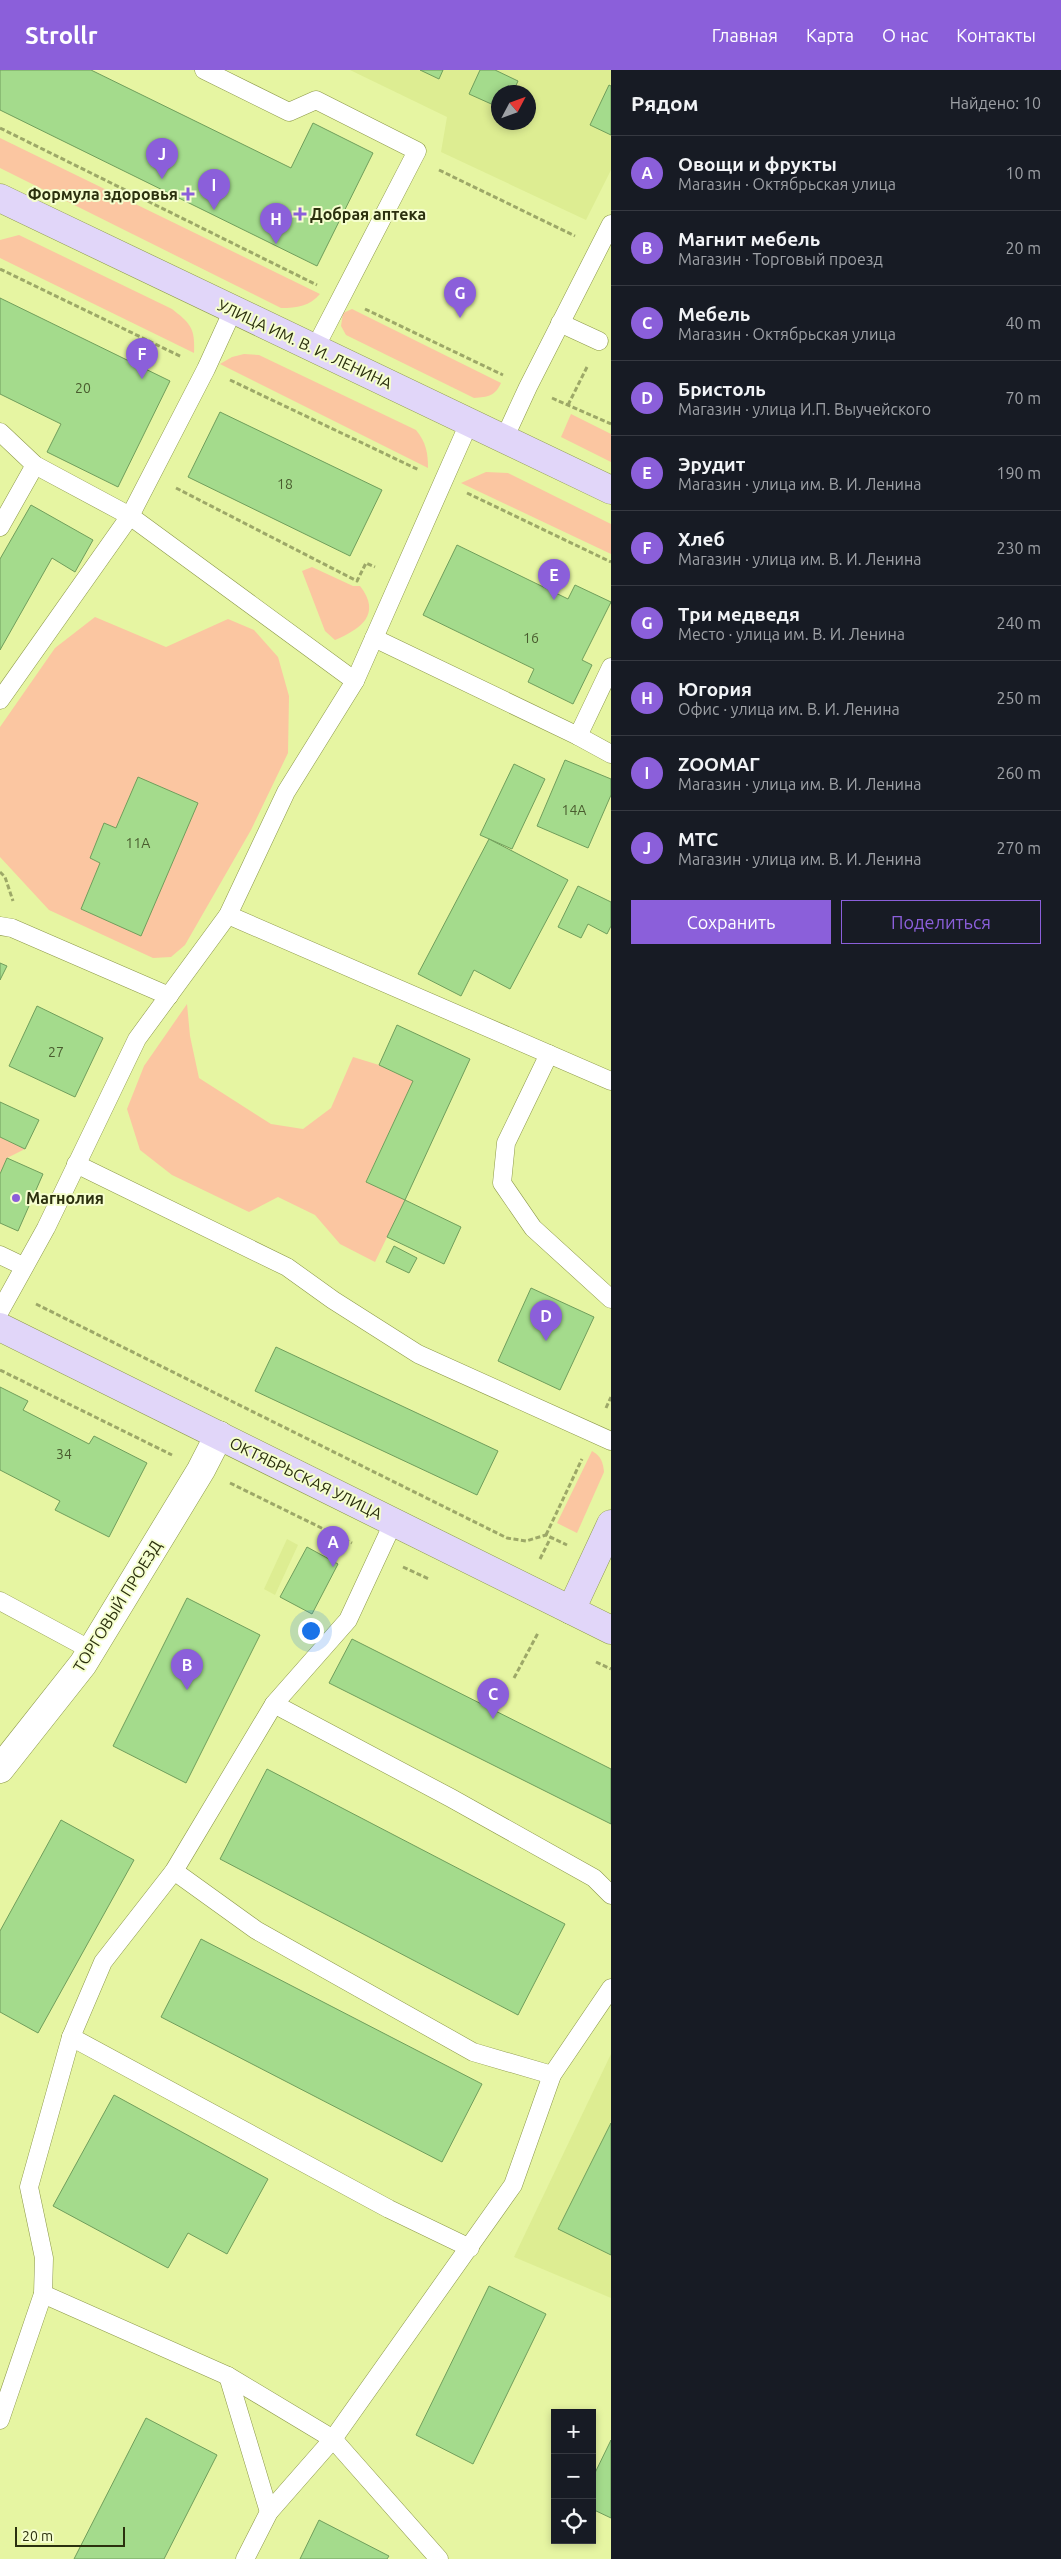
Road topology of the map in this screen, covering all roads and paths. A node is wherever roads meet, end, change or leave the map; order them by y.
1 (204, 70) edge
2 (0, 128) edge
3 (414, 158) junction
4 (0, 198) edge
5 (610, 229) edge
6 (599, 247) junction
7 (0, 269) edge
8 (341, 297) junction
9 (233, 310) junction
10 (560, 323) junction
11 (600, 341) dead end
12 (315, 348) junction
13 (206, 369) junction
14 (528, 387) junction
15 (469, 423) junction
16 (611, 424) edge
17 (0, 432) edge
18 (504, 440) junction
19 (34, 465) junction
20 (151, 475) junction
21 (442, 481) junction
22 (611, 490) edge
23 (130, 516) junction
24 (0, 527) edge
25 (611, 562) edge
26 (399, 579) junction
27 (374, 638) junction
28 (611, 667) edge
29 (355, 681) junction
30 (0, 700) edge
31 (578, 736) junction
32 (611, 754) edge
33 (228, 916) junction
34 (0, 926) edge
35 (169, 996) junction
36 (549, 1054) junction
37 (611, 1081) edge
38 (76, 1164) junction
39 (0, 1255) edge
40 (23, 1266) junction
41 (10, 1290) junction
42 (611, 1299) edge
43 (0, 1311) edge
44 (0, 1327) edge
45 (0, 1370) edge
46 (611, 1397) edge
47 (594, 1434) junction
48 (219, 1435) junction
49 (611, 1441) edge
50 (201, 1470) junction
51 (394, 1521) junction
52 (611, 1524) edge
53 (546, 1535) junction
54 (551, 1537) junction
55 (570, 1546) dead end
56 (378, 1555) junction
57 (539, 1562) dead end
58 (437, 1583) dead end
59 (0, 1601) edge
60 (571, 1610) junction
61 (531, 1630) dead end
62 (611, 1630) edge
63 (538, 1633) junction
64 (546, 1637) dead end
65 (91, 1650) junction
66 (595, 1661) dead end
67 (611, 1669) edge
68 (514, 1678) dead end
69 (274, 1704) junction
70 (0, 1769) edge
71 (174, 1871) junction
72 (611, 1895) edge
73 (611, 1988) edge
74 (71, 2037) junction
75 (552, 2075) junction
76 (470, 2248) junction
77 (43, 2294) junction
78 (228, 2376) junction
79 (0, 2420) edge
80 (333, 2439) junction
81 (269, 2512) junction
82 (245, 2559) edge
83 (439, 2559) edge

1 - 3 lane
2 - 8 path
3 - 6 path
3 - 8 lane
4 - 9 main road, УЛИЦА ИМ. В. И. ЛЕНИНА
5 - 6 lane
6 - 10 lane
7 - 13 path
8 - 12 lane
8 - 14 path
9 - 12 main road, УЛИЦА ИМ. В. И. ЛЕНИНА
9 - 13 lane
10 - 11 lane
10 - 14 lane
12 - 15 main road, УЛИЦА ИМ. В. И. ЛЕНИНА
13 - 20 lane
13 - 21 path
14 - 16 path
14 - 18 lane
15 - 18 main road, УЛИЦА ИМ. В. И. ЛЕНИНА
15 - 21 lane
17 - 19 lane
18 - 22 main road, УЛИЦА ИМ. В. И. ЛЕНИНА
19 - 23 lane
19 - 24 lane
20 - 23 lane
20 - 26 path
21 - 25 path
21 - 26 lane
23 - 29 lane
23 - 30 lane
26 - 27 lane
27 - 29 lane
27 - 31 lane
28 - 31 lane
29 - 33 lane
31 - 32 lane
33 - 35 lane
33 - 36 lane
34 - 35 lane
35 - 38 lane
36 - 37 lane
36 - 42 lane
38 - 40 lane
38 - 47 lane
39 - 40 lane
40 - 41 lane
41 - 43 lane
41 - 53 path
44 - 48 main road, ОКТЯБРЬСКАЯ УЛИЦА
45 - 50 path
46 - 47 path
47 - 49 lane
47 - 53 path
48 - 50 street, ТОРГОВЫЙ ПРОЕЗД
48 - 51 main road, ОКТЯБРЬСКАЯ УЛИЦА
50 - 56 path
50 - 65 street, ТОРГОВЫЙ ПРОЕЗД
51 - 56 lane
51 - 60 main road, ОКТЯБРЬСКАЯ УЛИЦА
52 - 60 main road
53 - 54 path
54 - 55 path
54 - 57 path
56 - 58 path
56 - 69 lane
59 - 65 lane
60 - 62 main road, ОКТЯБРЬСКАЯ УЛИЦА
61 - 63 path
63 - 64 path
63 - 68 path
65 - 70 street, ТОРГОВЫЙ ПРОЕЗД
66 - 67 path
69 - 71 lane
69 - 72 lane
71 - 74 lane
71 - 75 lane
73 - 75 lane
74 - 76 lane
74 - 77 lane
75 - 76 lane
76 - 80 lane
77 - 78 lane
77 - 79 lane
78 - 80 lane
78 - 81 lane
80 - 81 lane
80 - 83 lane
81 - 82 lane

